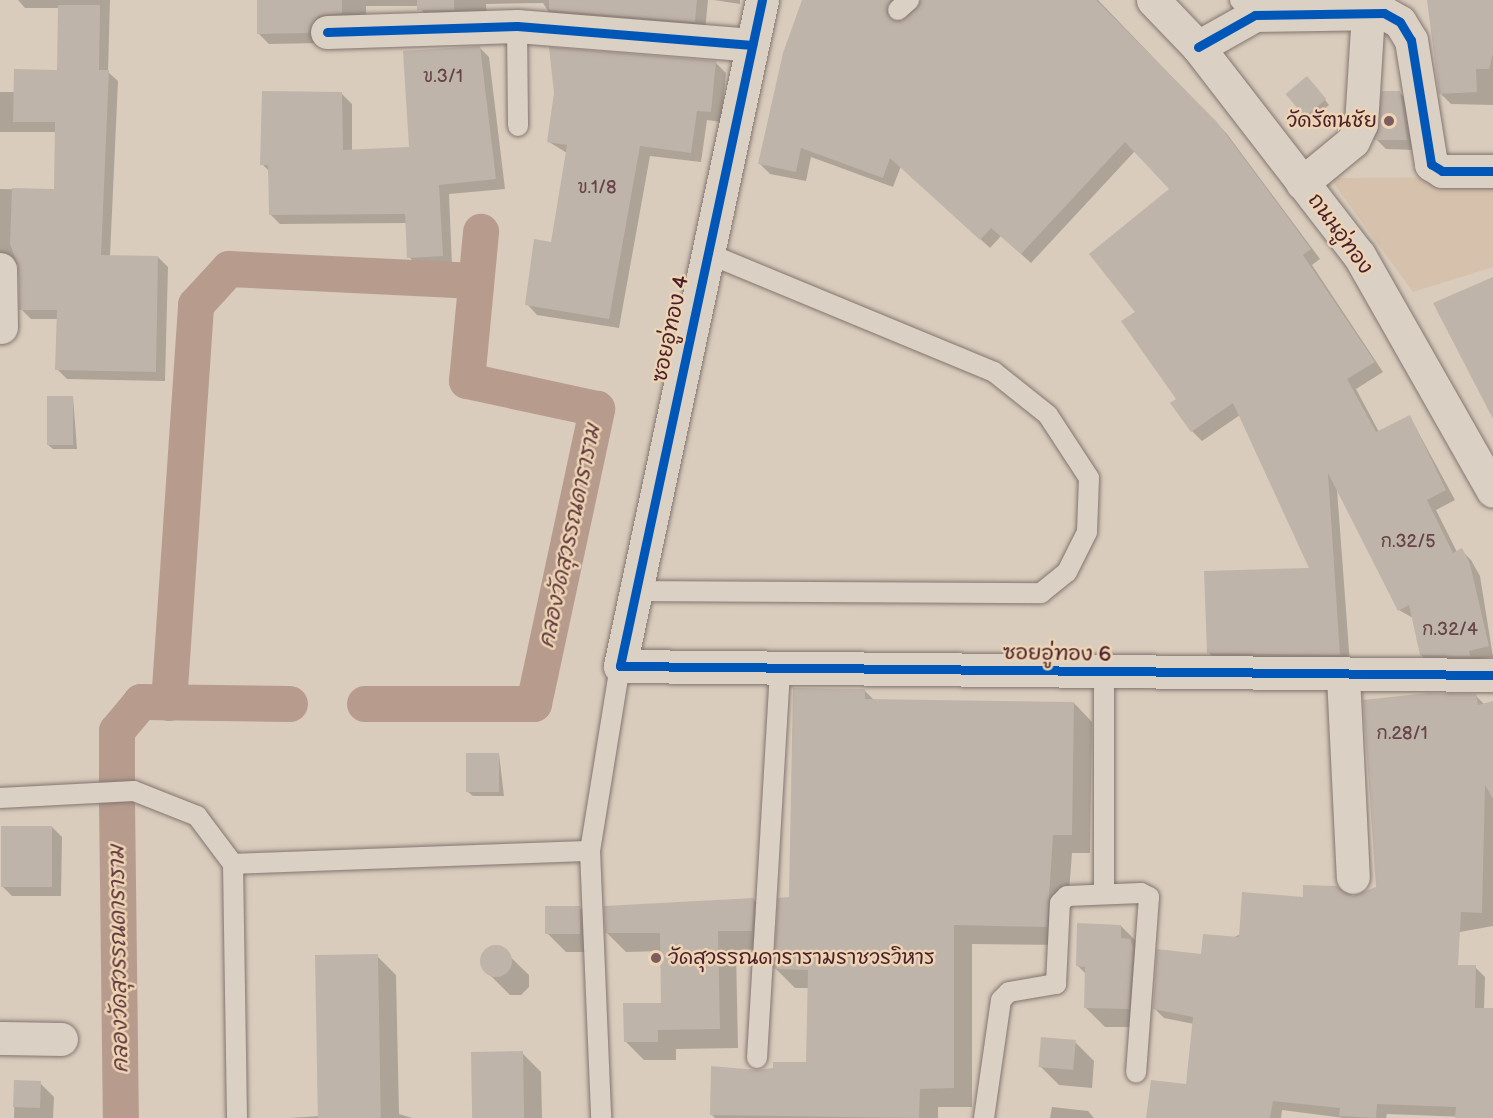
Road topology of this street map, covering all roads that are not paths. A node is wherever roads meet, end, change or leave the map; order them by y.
1 (762, 0) edge
2 (1153, 0) edge
3 (1368, 6) edge
4 (1248, 8) edge
5 (518, 26) junction
6 (327, 32) dead end
7 (752, 45) junction
8 (1198, 47) junction
9 (518, 126) dead end
10 (1493, 171) edge
11 (1302, 183) junction
12 (706, 253) junction
13 (0, 269) edge
14 (1, 327) edge
15 (0, 345) edge
16 (1493, 491) edge
17 (632, 591) junction
18 (620, 666) junction
19 (780, 668) junction
20 (1104, 672) junction
21 (1493, 675) edge
22 (1343, 676) junction
23 (0, 798) edge
24 (590, 851) junction
25 (232, 864) junction
26 (1353, 877) dead end
27 (1104, 894) junction
28 (0, 1038) edge
29 (61, 1040) dead end
30 (757, 1058) dead end
31 (1136, 1072) dead end
32 (237, 1118) edge
33 (601, 1118) edge
34 (984, 1118) edge

1 - 7 street, ซอยอู่ทอง 4
2 - 8 street, ถนนอู่ทอง
3 - 4 street
3 - 10 street
3 - 11 street
4 - 8 street
5 - 6 street
5 - 7 street
5 - 9 lane
7 - 12 street, ซอยอู่ทอง 4
8 - 11 street, ถนนอู่ทอง
11 - 16 street, ถนนอู่ทอง
12 - 17 street, ซอยอู่ทอง 4
12 - 17 lane
13 - 14 street
14 - 15 lane
17 - 18 street, ซอยอู่ทอง 4
18 - 19 street, ซอยอู่ทอง 6
18 - 24 lane
19 - 20 street, ซอยอู่ทอง 6
19 - 30 lane
20 - 22 street, ซอยอู่ทอง 6
20 - 27 lane
21 - 22 street, ซอยอู่ทอง 6
22 - 26 street
23 - 25 lane
24 - 25 lane
24 - 33 lane
25 - 32 lane
27 - 31 lane
27 - 34 lane
28 - 29 street

